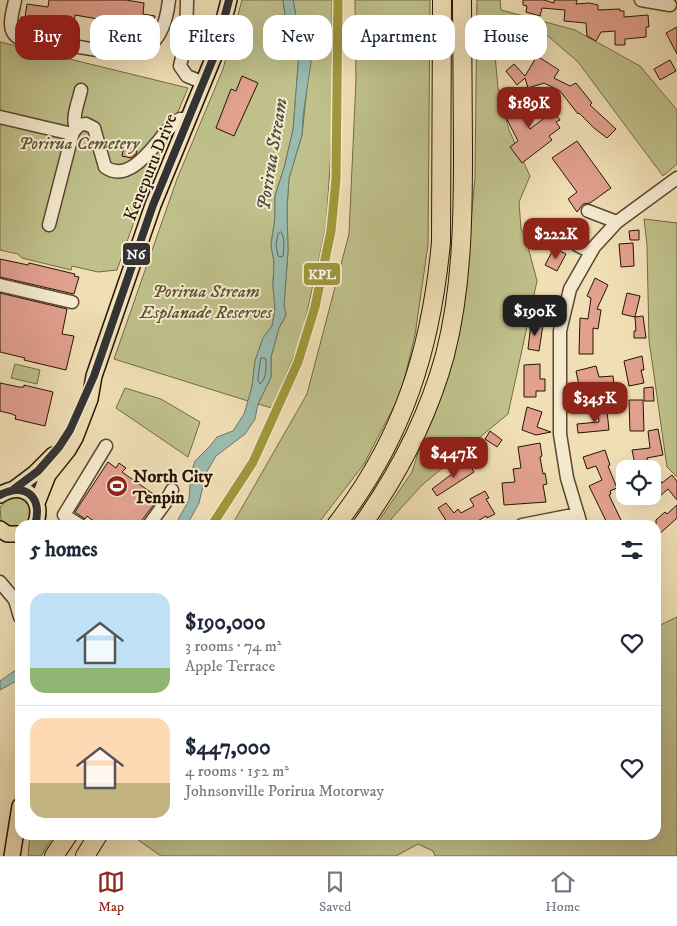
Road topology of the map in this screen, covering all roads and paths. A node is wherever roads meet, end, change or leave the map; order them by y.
1 (15, 0) edge
2 (168, 0) edge
3 (187, 0) edge
4 (229, 0) edge
5 (442, 0) edge
6 (462, 0) edge
7 (641, 0) edge
8 (670, 5) dead end
9 (204, 83) junction
10 (81, 90) dead end
11 (0, 117) edge
12 (189, 119) junction
13 (74, 131) junction
14 (677, 178) edge
15 (588, 211) dead end
16 (620, 219) junction
17 (49, 225) dead end
18 (577, 245) dead end
19 (591, 252) junction
20 (0, 285) edge
21 (72, 302) dead end
22 (94, 376) junction
23 (106, 446) dead end
24 (172, 490) dead end
25 (7, 492) edge
26 (39, 513) edge
27 (580, 519) edge
28 (71, 520) edge
29 (153, 520) edge
30 (340, 520) edge
31 (365, 520) edge
32 (0, 582) edge
33 (15, 600) edge
34 (65, 840) edge
35 (95, 840) edge
36 (54, 856) edge
37 (85, 856) edge

1 - 2 street
3 - 9 street
4 - 9 main road, Kenepuru Drive
5 - 30 highway
6 - 31 highway
7 - 8 street
9 - 12 main road, Kenepuru Drive
10 - 13 street
11 - 13 street
12 - 13 street
12 - 22 main road, Kenepuru Drive
13 - 17 street
14 - 16 street
15 - 16 street
16 - 19 street
18 - 19 street
19 - 27 street
20 - 21 street
22 - 25 main road, Kenepuru Drive
22 - 26 main road, Kenepuru Drive
23 - 28 street
24 - 29 street
25 - 26 main road
32 - 33 street
34 - 36 highway
35 - 37 highway

